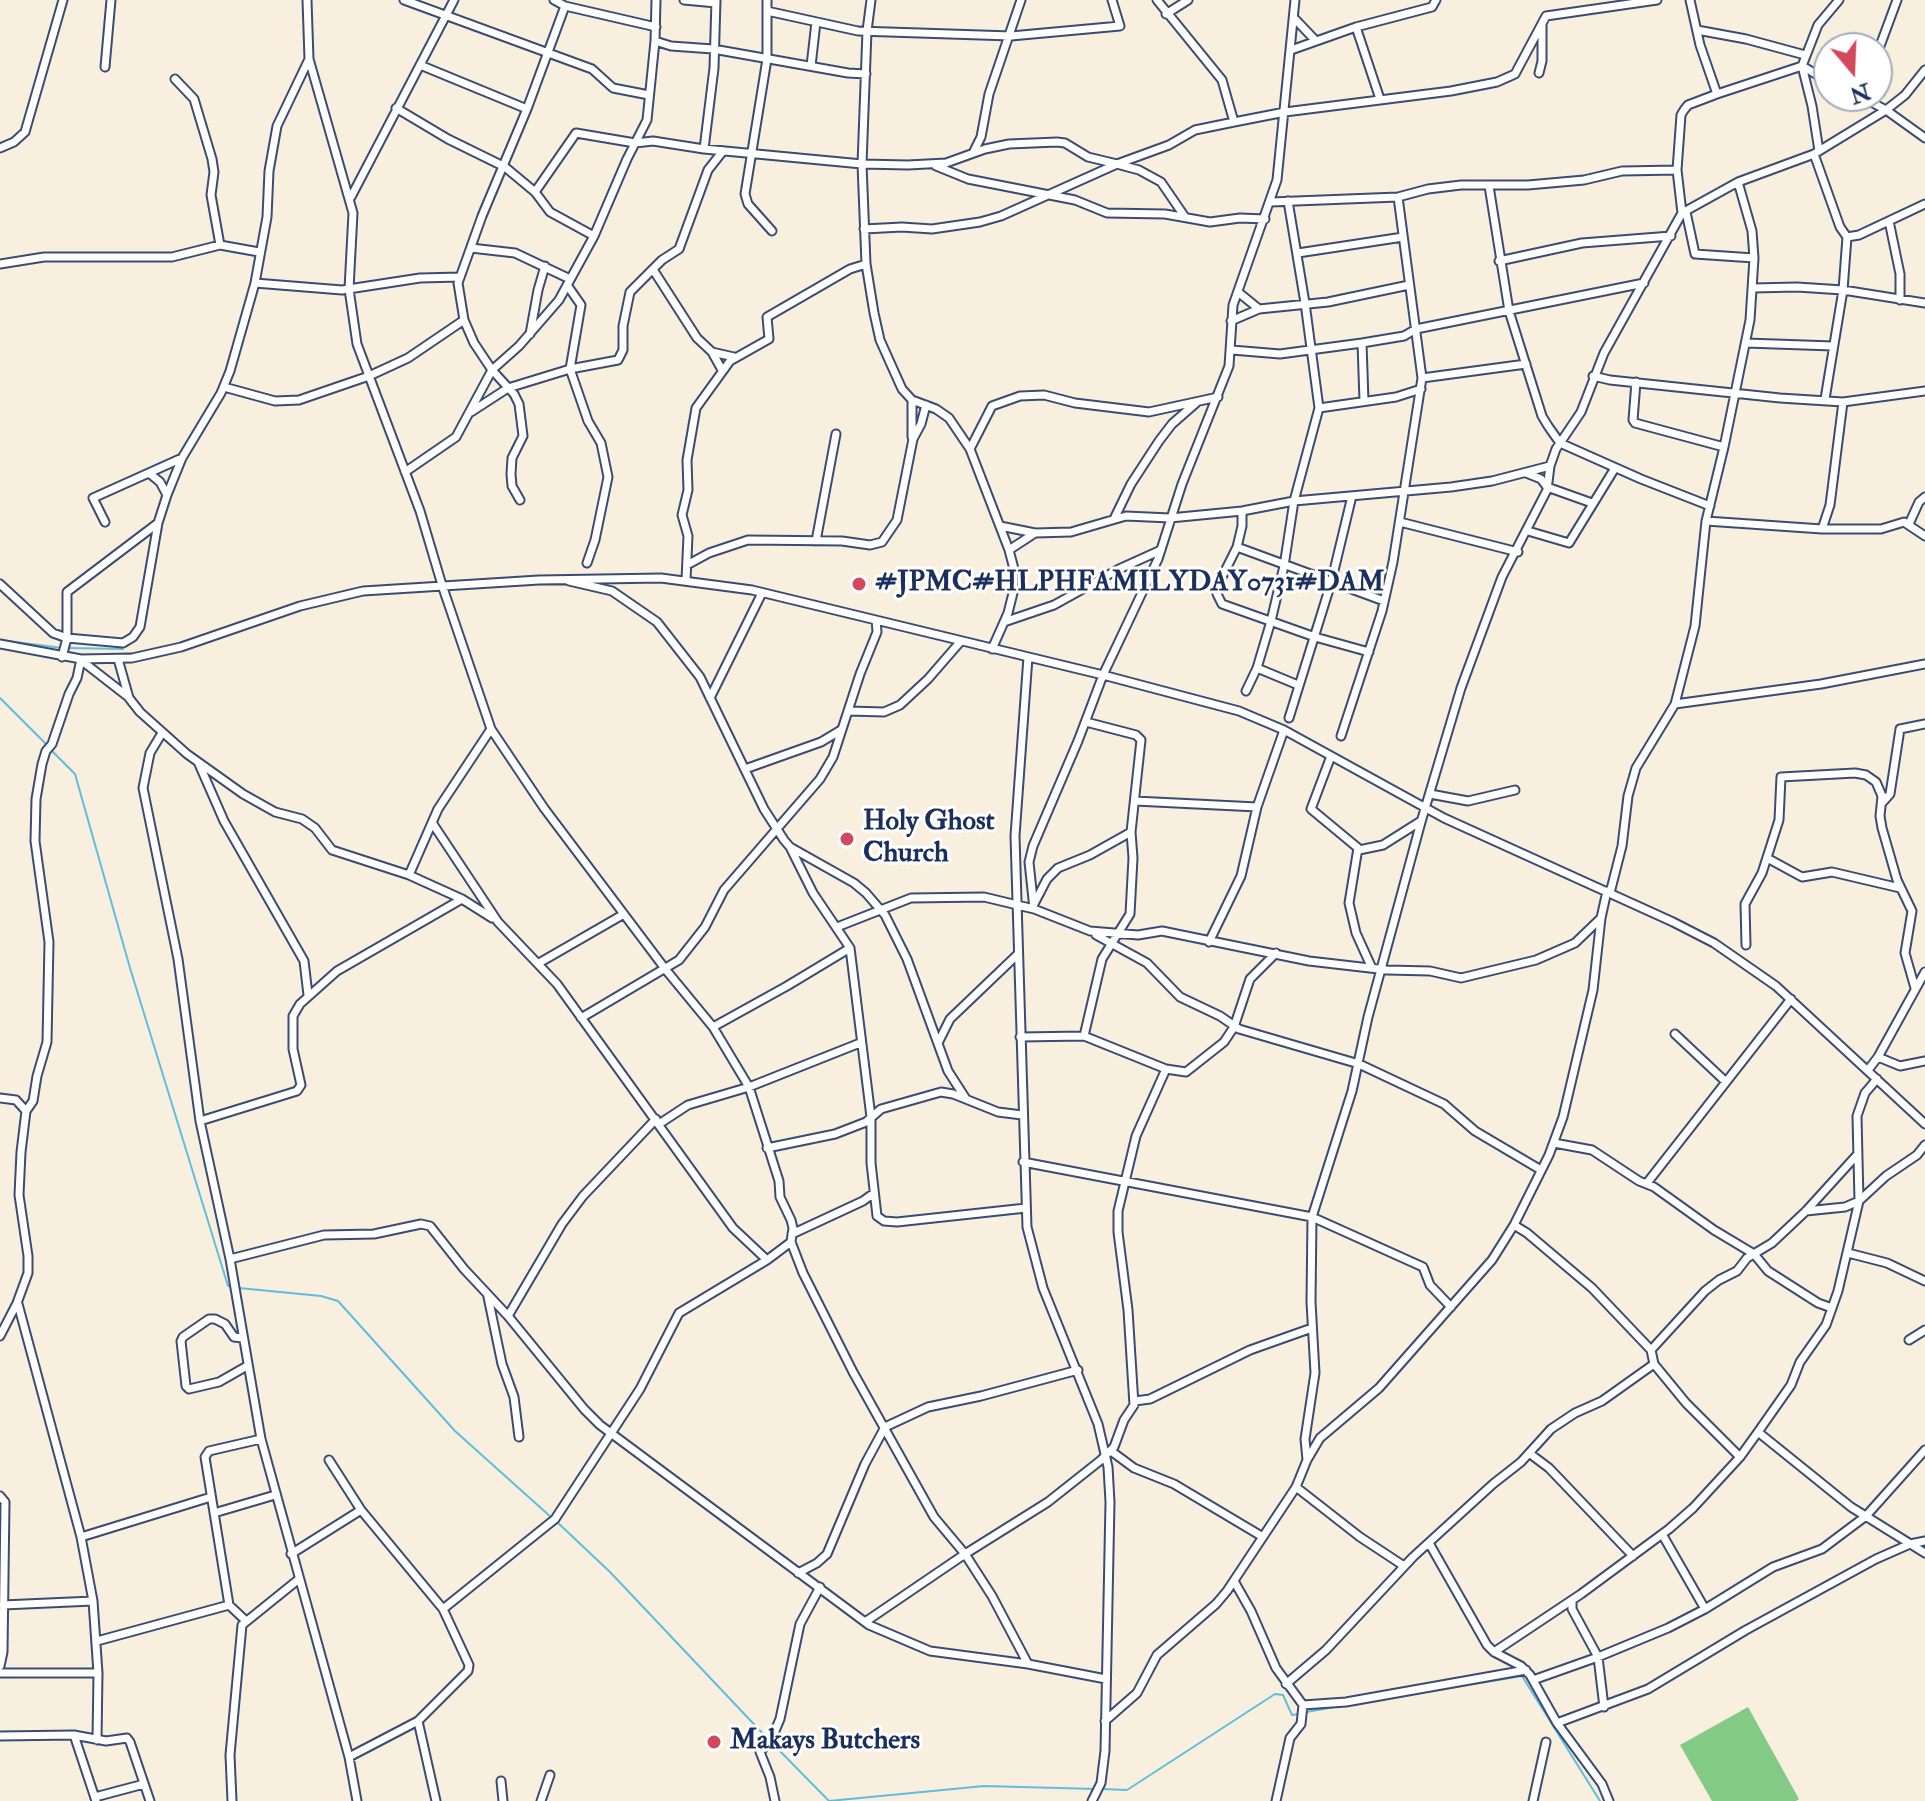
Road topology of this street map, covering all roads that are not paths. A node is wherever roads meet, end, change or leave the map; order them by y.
1 (63, 0) edge
2 (111, 0) edge
3 (307, 0) edge
4 (404, 0) edge
5 (454, 0) edge
6 (554, 0) edge
7 (656, 0) edge
8 (684, 0) edge
9 (767, 0) edge
10 (871, 0) edge
11 (1021, 0) edge
12 (1113, 0) edge
13 (1157, 0) edge
14 (1188, 0) edge
15 (1295, 0) edge
16 (1436, 0) edge
17 (1657, 0) edge
18 (1690, 0) edge
19 (1839, 0) edge
20 (1897, 0) edge
21 (716, 2) edge
22 (1595, 4) edge
23 (565, 6) junction
24 (767, 11) junction
25 (1166, 14) junction
26 (447, 15) junction
27 (1295, 18) junction
28 (1542, 20) junction
29 (816, 22) junction
30 (656, 27) junction
31 (1356, 27) junction
32 (1697, 30) junction
33 (867, 31) junction
34 (1885, 32) edge
35 (1011, 36) junction
36 (1315, 40) junction
37 (655, 41) junction
38 (713, 49) junction
39 (1291, 50) junction
40 (547, 54) junction
41 (1805, 55) junction
42 (309, 59) junction
43 (767, 59) junction
44 (420, 65) junction
45 (811, 66) junction
46 (1802, 66) junction
47 (105, 67) dead end
48 (1925, 70) edge
49 (1539, 73) dead end
50 (1813, 73) edge
51 (866, 74) junction
52 (175, 79) dead end
53 (1717, 94) junction
54 (649, 95) junction
55 (1380, 99) junction
56 (1893, 104) edge
57 (396, 108) junction
58 (527, 109) junction
59 (1285, 112) junction
60 (1883, 112) edge
61 (1889, 112) edge
62 (1234, 122) junction
63 (1925, 138) edge
64 (635, 143) junction
65 (0, 148) edge
66 (704, 149) junction
67 (723, 151) junction
68 (1817, 152) junction
69 (973, 153) junction
70 (753, 154) junction
71 (862, 164) junction
72 (1117, 164) junction
73 (934, 165) junction
74 (505, 167) junction
75 (1677, 170) junction
76 (1738, 182) junction
77 (1489, 186) junction
78 (535, 192) junction
79 (1049, 195) junction
80 (351, 197) junction
81 (1398, 197) junction
82 (1288, 201) junction
83 (1271, 202) junction
84 (1925, 204) edge
85 (1684, 212) junction
86 (1185, 217) junction
87 (1265, 219) junction
88 (1889, 221) junction
89 (864, 229) junction
90 (772, 231) dead end
91 (594, 236) junction
92 (1671, 236) junction
93 (1403, 237) junction
94 (1847, 237) junction
95 (220, 245) junction
96 (471, 248) junction
97 (259, 252) junction
98 (1298, 253) junction
99 (1754, 258) junction
100 (1499, 261) junction
101 (0, 264) edge
102 (866, 264) junction
103 (545, 266) junction
104 (654, 271) junction
105 (460, 277) junction
106 (569, 282) junction
107 (255, 283) junction
108 (1644, 283) junction
109 (1409, 285) junction
110 (1753, 288) junction
111 (349, 289) junction
112 (1843, 290) junction
113 (1238, 292) junction
114 (1900, 300) junction
115 (1305, 303) junction
116 (1925, 303) edge
117 (1259, 309) junction
118 (1509, 311) junction
119 (464, 320) junction
120 (1231, 321) junction
121 (1416, 329) junction
122 (530, 334) junction
123 (1362, 343) junction
124 (1746, 343) junction
125 (1833, 346) junction
126 (1232, 350) junction
127 (1312, 350) junction
128 (712, 352) junction
129 (734, 357) junction
130 (1526, 364) junction
131 (570, 369) junction
132 (492, 370) junction
133 (722, 370) junction
134 (369, 376) junction
135 (1593, 376) junction
136 (1422, 378) junction
137 (1636, 382) junction
138 (224, 387) junction
139 (508, 388) junction
140 (1421, 389) junction
141 (1925, 391) edge
142 (1734, 392) junction
143 (1218, 397) junction
144 (1825, 399) junction
145 (912, 400) junction
146 (1198, 401) junction
147 (1364, 401) junction
148 (1843, 402) junction
149 (926, 405) junction
150 (1319, 408) junction
151 (470, 413) junction
152 (836, 434) dead end
153 (913, 439) junction
154 (1560, 443) junction
155 (1724, 447) junction
156 (970, 449) junction
157 (182, 458) junction
158 (1550, 466) junction
159 (1615, 468) junction
160 (405, 472) junction
161 (149, 473) junction
162 (1524, 473) junction
163 (1547, 487) junction
164 (1404, 491) junction
165 (167, 495) junction
166 (1352, 496) junction
167 (1925, 497) edge
168 (520, 500) dead end
169 (1294, 501) junction
170 (1592, 503) junction
171 (1710, 506) junction
172 (1242, 511) junction
173 (1170, 518) junction
174 (1113, 520) junction
175 (1706, 521) junction
176 (105, 522) dead end
177 (1400, 522) junction
178 (158, 523) junction
179 (1909, 524) junction
180 (1000, 526) junction
181 (1822, 529) junction
182 (1528, 531) junction
183 (1035, 533) junction
184 (1925, 536) edge
185 (816, 541) junction
186 (1237, 547) junction
187 (1009, 550) junction
188 (1162, 550) junction
189 (1518, 552) junction
190 (587, 563) dead end
191 (687, 565) junction
192 (1284, 566) junction
193 (563, 579) junction
194 (686, 580) junction
195 (1331, 583) junction
196 (0, 584) edge
197 (442, 585) junction
198 (762, 593) junction
199 (1384, 601) junction
200 (876, 620) junction
201 (1271, 621) junction
202 (1004, 622) junction
203 (1315, 637) junction
204 (67, 638) junction
205 (961, 641) junction
206 (0, 644) edge
207 (992, 649) junction
208 (1369, 652) junction
209 (62, 657) junction
210 (1028, 657) junction
211 (118, 659) junction
212 (81, 660) junction
213 (1925, 664) edge
214 (1257, 668) junction
215 (1103, 675) junction
216 (1298, 685) junction
217 (1246, 691) dead end
218 (129, 698) junction
219 (710, 698) junction
220 (1675, 704) junction
221 (849, 711) junction
222 (1289, 718) dead end
223 (1086, 722) junction
224 (1925, 724) edge
225 (491, 729) junction
226 (843, 729) junction
227 (1284, 730) junction
228 (162, 733) junction
229 (1341, 736) dead end
230 (1331, 756) junction
231 (198, 763) junction
232 (745, 769) junction
233 (1515, 790) dead end
234 (1430, 794) junction
235 (1135, 801) junction
236 (1883, 802) junction
237 (1257, 807) junction
238 (1426, 809) junction
239 (1422, 820) junction
240 (433, 824) junction
241 (776, 830) junction
242 (1131, 832) junction
243 (790, 847) junction
244 (1359, 850) junction
245 (1767, 858) junction
246 (409, 875) junction
247 (1900, 888) junction
248 (1609, 892) junction
249 (462, 899) junction
250 (1016, 906) junction
251 (1033, 907) junction
252 (881, 909) junction
253 (624, 914) junction
254 (1601, 918) junction
255 (498, 922) junction
256 (837, 927) junction
257 (1090, 931) junction
258 (1118, 934) junction
259 (1209, 942) junction
260 (1111, 944) junction
261 (1746, 945) dead end
262 (850, 948) junction
263 (1276, 953) junction
264 (1018, 954) junction
265 (539, 963) junction
266 (1371, 966) junction
267 (1383, 969) junction
268 (666, 970) junction
269 (1925, 972) edge
270 (1915, 988) junction
271 (308, 995) junction
272 (1791, 999) junction
273 (581, 1018) junction
274 (713, 1027) junction
275 (1234, 1027) junction
276 (1675, 1034) dead end
277 (1084, 1036) junction
278 (1020, 1037) junction
279 (860, 1043) junction
280 (938, 1045) junction
281 (1878, 1057) junction
282 (1925, 1061) edge
283 (1359, 1064) junction
284 (1166, 1069) junction
285 (1868, 1070) junction
286 (951, 1078) junction
287 (1877, 1079) junction
288 (1726, 1082) junction
289 (749, 1087) junction
290 (943, 1092) junction
291 (0, 1098) edge
292 (966, 1099) junction
293 (26, 1111) junction
294 (1022, 1115) junction
295 (871, 1117) junction
296 (200, 1121) junction
297 (658, 1122) junction
298 (1925, 1124) edge
299 (1554, 1143) junction
300 (1925, 1145) edge
301 (767, 1148) junction
302 (1856, 1156) junction
303 (1023, 1162) junction
304 (1541, 1170) junction
305 (1124, 1180) junction
306 (1647, 1183) junction
307 (874, 1193) junction
308 (1859, 1201) junction
309 (1026, 1208) junction
310 (1806, 1211) junction
311 (1312, 1217) junction
312 (1514, 1225) junction
313 (792, 1238) junction
314 (1848, 1253) junction
315 (1754, 1254) junction
316 (230, 1259) junction
317 (767, 1260) junction
318 (1925, 1281) edge
319 (488, 1295) junction
320 (17, 1303) junction
321 (1451, 1307) junction
322 (1832, 1308) junction
323 (508, 1316) junction
324 (1312, 1328) junction
325 (1925, 1330) edge
326 (0, 1336) edge
327 (242, 1338) junction
328 (1909, 1340) dead end
329 (1651, 1350) junction
330 (1654, 1364) junction
331 (247, 1366) junction
332 (1078, 1370) junction
333 (1135, 1401) junction
334 (1308, 1422) junction
335 (885, 1427) junction
336 (1327, 1431) junction
337 (1758, 1432) junction
338 (611, 1433) junction
339 (519, 1437) dead end
340 (261, 1439) junction
341 (1925, 1450) edge
342 (1529, 1453) junction
343 (1108, 1454) junction
344 (1740, 1457) junction
345 (329, 1460) dead end
346 (1307, 1460) junction
347 (1296, 1487) junction
348 (275, 1495) junction
349 (0, 1496) edge
350 (211, 1497) junction
351 (361, 1510) junction
352 (214, 1513) junction
353 (1866, 1516) junction
354 (1662, 1534) junction
355 (81, 1537) junction
356 (1263, 1537) junction
357 (1925, 1541) edge
358 (1429, 1543) junction
359 (1910, 1544) junction
360 (1925, 1553) edge
361 (2, 1554) edge
362 (291, 1554) junction
363 (965, 1554) junction
364 (1633, 1556) junction
365 (1404, 1566) junction
366 (798, 1573) junction
367 (299, 1579) junction
368 (1234, 1581) junction
369 (820, 1587) junction
370 (1572, 1600) junction
371 (93, 1601) junction
372 (2, 1605) edge
373 (229, 1605) junction
374 (443, 1609) junction
375 (1705, 1609) junction
376 (245, 1620) junction
377 (865, 1622) junction
378 (97, 1641) junction
379 (1494, 1652) junction
380 (1598, 1657) junction
381 (1028, 1664) junction
382 (0, 1666) edge
383 (1526, 1670) junction
384 (0, 1673) edge
385 (98, 1673) junction
386 (1106, 1679) junction
387 (1533, 1680) junction
388 (1286, 1684) junction
389 (1303, 1705) junction
390 (1604, 1707) junction
391 (418, 1721) junction
392 (1105, 1721) junction
393 (1557, 1723) junction
394 (74, 1735) junction
395 (0, 1736) edge
396 (97, 1740) junction
397 (1546, 1742) dead end
398 (349, 1757) junction
399 (550, 1775) dead end
400 (501, 1781) dead end
401 (144, 1784) junction
402 (95, 1799) edge
403 (1095, 1800) edge
404 (150, 1801) edge
405 (232, 1801) edge
406 (357, 1801) edge
407 (436, 1801) edge
408 (503, 1801) edge
409 (541, 1801) edge
410 (775, 1801) edge
411 (1276, 1801) edge
412 (1533, 1801) edge
413 (1609, 1801) edge

1 - 65 street
2 - 47 street
3 - 42 street
4 - 26 street
5 - 26 street
6 - 23 street
7 - 30 street
8 - 21 street
9 - 24 street
10 - 33 street
11 - 35 street
12 - 35 street
13 - 25 street
14 - 25 street
15 - 27 street
16 - 31 street
17 - 22 street
18 - 32 street
19 - 41 street
20 - 34 street
21 - 38 street
22 - 28 street
23 - 30 street
23 - 40 street
24 - 29 street
24 - 43 street
25 - 62 street
26 - 40 street
26 - 44 street
27 - 36 street
27 - 39 street
28 - 49 street
28 - 55 street
29 - 33 street
29 - 45 street
30 - 37 street
31 - 36 street
31 - 55 street
32 - 41 street
32 - 53 street
33 - 35 street
33 - 51 street
35 - 69 street
36 - 39 street
37 - 38 street
37 - 54 street
38 - 43 street
38 - 66 street
39 - 59 street
40 - 54 street
40 - 58 street
41 - 46 street
42 - 80 street
42 - 97 street
43 - 45 street
43 - 70 street
44 - 57 street
44 - 58 street
45 - 51 street
46 - 50 street
46 - 53 street
46 - 68 street
48 - 56 street
51 - 71 street
52 - 95 street
53 - 75 street
54 - 64 street
55 - 59 street
57 - 74 street
57 - 80 street
58 - 74 street
59 - 62 street
59 - 83 street
60 - 68 street
61 - 63 street
62 - 72 street
64 - 66 street
64 - 78 street
64 - 91 street
66 - 67 street
67 - 70 street
67 - 104 street
68 - 76 street
68 - 94 street
69 - 72 street
69 - 73 street
70 - 71 street
70 - 90 street
71 - 73 street
71 - 89 street
72 - 79 street
72 - 86 street
73 - 79 street
74 - 78 street
74 - 96 street
75 - 77 street
75 - 85 street
76 - 85 street
76 - 99 street
77 - 81 street
77 - 100 street
78 - 91 street
79 - 86 street
79 - 89 street
80 - 111 street
81 - 82 street
81 - 93 street
82 - 83 street
82 - 98 street
83 - 87 street
84 - 88 street
85 - 92 street
85 - 99 street
86 - 87 street
87 - 113 street
88 - 94 street
88 - 114 street
89 - 102 street
91 - 106 street
92 - 100 street
92 - 108 street
93 - 98 street
93 - 109 street
94 - 112 street
95 - 97 street
95 - 101 street
96 - 103 street
96 - 105 street
97 - 107 street
98 - 115 street
99 - 110 street
100 - 118 street
102 - 129 street
102 - 145 street
103 - 106 street
103 - 122 street
104 - 128 street
104 - 131 street
105 - 111 street
105 - 119 street
106 - 122 street
106 - 131 street
107 - 111 street
107 - 138 street
108 - 118 street
108 - 135 street
109 - 115 street
109 - 121 street
110 - 112 street
110 - 124 street
111 - 134 street
112 - 114 street
112 - 125 street
113 - 117 street
113 - 120 street
114 - 116 street
115 - 117 street
115 - 127 street
117 - 120 street
118 - 121 street
118 - 130 street
119 - 132 street
119 - 134 street
120 - 126 street
121 - 123 street
121 - 136 street
122 - 132 street
123 - 127 street
123 - 147 street
124 - 125 street
124 - 142 street
125 - 144 street
126 - 127 street
126 - 143 street
127 - 150 street
128 - 129 street
128 - 133 street
129 - 133 street
130 - 136 street
130 - 154 street
131 - 139 street
131 - 190 street
132 - 139 street
132 - 151 street
133 - 191 street
134 - 138 street
134 - 160 street
135 - 137 street
135 - 154 street
136 - 140 street
137 - 142 street
137 - 155 street
138 - 157 street
139 - 151 street
139 - 168 street
140 - 147 street
140 - 164 street
141 - 148 street
142 - 144 street
142 - 155 street
143 - 146 street
143 - 173 street
144 - 148 street
145 - 149 street
145 - 153 street
146 - 156 street
146 - 174 street
147 - 150 street
148 - 181 street
149 - 153 street
149 - 156 street
150 - 169 street
151 - 160 street
152 - 185 street
153 - 185 street
154 - 158 street
154 - 159 street
155 - 171 street
156 - 180 street
157 - 161 street
157 - 165 street
158 - 162 street
158 - 163 street
159 - 170 street
159 - 171 street
160 - 197 street
161 - 165 street
161 - 176 street
162 - 163 street
162 - 164 street
163 - 170 street
163 - 182 street
164 - 166 street
164 - 177 street
165 - 178 street
166 - 169 street
166 - 195 street
167 - 179 street
169 - 172 street
169 - 192 street
170 - 182 street
171 - 175 street
172 - 173 street
172 - 186 street
173 - 174 street
173 - 188 street
174 - 183 street
175 - 181 street
175 - 220 street
177 - 189 street
177 - 199 street
178 - 204 street
178 - 204 street
179 - 181 street
179 - 184 street
180 - 183 street
180 - 187 street
182 - 189 street
183 - 187 street
185 - 191 street
186 - 192 street
186 - 201 street
187 - 202 street
188 - 202 street
188 - 215 street
189 - 234 street
191 - 194 street
192 - 195 street
192 - 201 street
193 - 194 street
193 - 197 street
193 - 219 street
194 - 198 street
195 - 199 street
195 - 203 street
196 - 204 street
197 - 211 street
197 - 225 street
198 - 200 street
198 - 219 street
199 - 208 street
200 - 205 street
200 - 221 street
201 - 203 street
201 - 214 street
202 - 207 street
203 - 208 street
203 - 216 street
204 - 209 street
205 - 207 street
205 - 221 street
206 - 209 street
207 - 210 street
208 - 229 street
209 - 212 street
210 - 215 street
210 - 250 street
211 - 212 street
211 - 218 street
212 - 218 street
212 - 293 street
213 - 220 street
214 - 216 street
214 - 217 street
215 - 223 street
215 - 227 street
216 - 222 street
218 - 228 street
219 - 232 street
220 - 248 street
221 - 226 street
223 - 235 street
223 - 251 street
224 - 236 street
225 - 240 street
225 - 253 street
226 - 232 street
226 - 241 street
227 - 230 street
227 - 237 street
228 - 231 street
228 - 296 street
230 - 238 street
230 - 244 street
231 - 246 street
231 - 271 street
232 - 241 street
233 - 234 street
234 - 238 street
235 - 237 street
235 - 242 street
236 - 245 street
236 - 247 street
237 - 259 street
238 - 239 street
238 - 248 street
239 - 244 street
239 - 267 street
240 - 246 street
240 - 255 street
241 - 243 street
241 - 268 street
242 - 251 street
242 - 258 street
243 - 252 street
243 - 256 street
244 - 266 street
245 - 247 street
245 - 261 street
246 - 249 street
247 - 270 street
248 - 254 street
248 - 272 street
249 - 255 street
249 - 271 street
250 - 251 street
250 - 252 street
250 - 264 street
251 - 257 street
252 - 256 street
252 - 280 street
253 - 265 street
253 - 268 street
254 - 267 street
254 - 299 street
255 - 265 street
256 - 262 street
257 - 258 street
257 - 260 street
258 - 259 street
258 - 260 street
259 - 263 street
260 - 275 street
260 - 277 street
262 - 274 street
262 - 279 street
263 - 266 street
263 - 275 street
264 - 278 street
264 - 280 street
265 - 273 street
266 - 267 street
267 - 283 street
268 - 273 street
268 - 274 street
269 - 270 street
270 - 281 street
271 - 296 street
272 - 285 street
272 - 288 street
273 - 297 street
274 - 289 street
275 - 283 street
275 - 284 street
276 - 288 street
277 - 278 street
277 - 284 street
278 - 294 street
279 - 289 street
279 - 295 street
280 - 286 street
281 - 282 street
281 - 285 street
283 - 304 street
283 - 311 street
284 - 305 street
285 - 287 street
286 - 290 street
286 - 292 street
287 - 298 street
287 - 302 street
288 - 306 street
289 - 297 street
289 - 301 street
290 - 292 street
290 - 295 street
291 - 293 street
292 - 294 street
293 - 320 street
294 - 303 street
295 - 301 street
295 - 307 street
296 - 316 street
297 - 317 street
297 - 323 street
299 - 304 street
299 - 306 street
300 - 308 street
301 - 313 street
302 - 308 street
302 - 310 street
303 - 305 street
303 - 309 street
304 - 312 street
305 - 311 street
305 - 333 street
306 - 315 street
307 - 309 street
307 - 313 street
308 - 310 street
308 - 314 street
309 - 332 street
310 - 315 street
311 - 321 street
311 - 324 street
312 - 321 street
312 - 329 street
313 - 317 street
313 - 335 street
314 - 318 street
314 - 322 street
315 - 322 street
315 - 329 street
316 - 319 street
316 - 327 street
317 - 338 street
319 - 323 street
319 - 339 street
320 - 326 street
320 - 355 street
321 - 336 street
322 - 337 street
323 - 338 street
324 - 333 street
324 - 334 street
325 - 328 street
327 - 331 street
327 - 331 street
329 - 330 street
330 - 342 street
330 - 344 street
331 - 340 street
332 - 335 street
332 - 343 street
333 - 343 street
334 - 336 street
334 - 346 street
335 - 363 street
335 - 366 street
336 - 346 street
337 - 344 street
337 - 353 street
338 - 366 street
338 - 374 street
340 - 348 street
340 - 350 street
341 - 353 street
342 - 358 street
342 - 364 street
343 - 356 street
343 - 363 street
343 - 386 street
344 - 354 street
345 - 351 street
346 - 347 street
347 - 356 street
347 - 365 street
348 - 352 street
348 - 362 street
349 - 361 street
350 - 352 street
350 - 355 street
351 - 362 street
351 - 374 street
352 - 373 street
353 - 359 street
353 - 375 street
354 - 364 street
354 - 375 street
355 - 371 street
356 - 368 street
357 - 359 street
358 - 365 street
358 - 379 street
359 - 360 street
359 - 390 street
361 - 372 street
362 - 367 street
363 - 377 street
363 - 381 street
364 - 370 street
365 - 388 street
366 - 369 street
367 - 376 street
367 - 398 street
368 - 388 street
368 - 392 street
369 - 377 street
369 - 410 street
370 - 379 street
370 - 380 street
371 - 372 street
371 - 378 street
372 - 382 street
373 - 376 street
373 - 378 street
374 - 391 street
375 - 380 street
376 - 405 street
377 - 381 street
378 - 385 street
379 - 383 street
380 - 387 street
380 - 390 street
381 - 386 street
383 - 387 street
383 - 389 street
384 - 385 street
385 - 396 street
386 - 392 street
387 - 393 street
388 - 389 street
389 - 411 street
390 - 393 street
391 - 398 street
391 - 407 street
392 - 403 street
393 - 413 street
394 - 395 street
394 - 396 street
394 - 402 street
396 - 401 street
397 - 412 street
398 - 406 street
399 - 409 street
400 - 408 street
401 - 402 street
401 - 404 street

